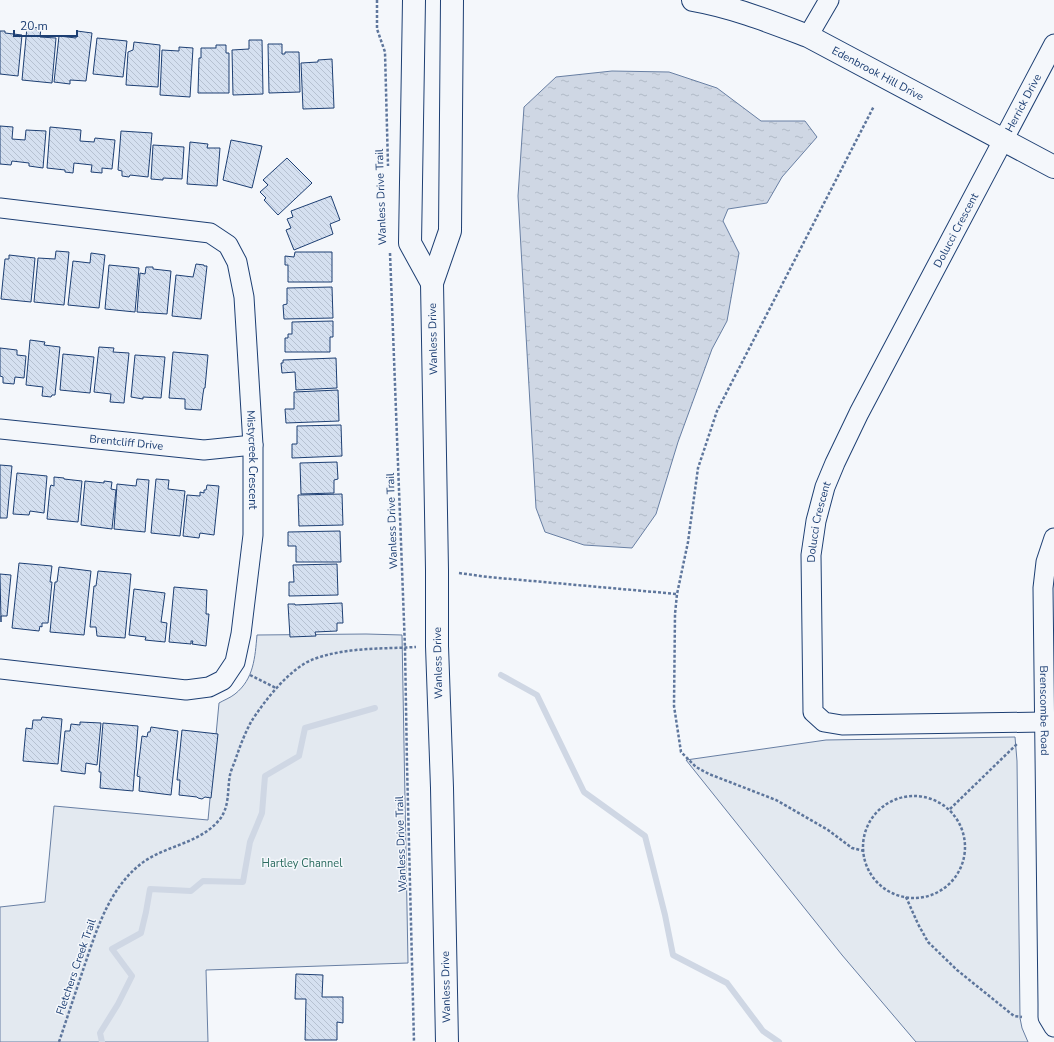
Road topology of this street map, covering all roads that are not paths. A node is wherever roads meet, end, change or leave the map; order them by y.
1 (414, 0) edge
2 (452, 0) edge
3 (694, 0) edge
4 (829, 0) edge
5 (808, 36) junction
6 (1054, 44) edge
7 (1003, 140) junction
8 (1054, 167) edge
9 (0, 208) edge
10 (432, 283) junction
11 (0, 429) edge
12 (253, 445) junction
13 (1054, 538) edge
14 (0, 669) edge
15 (1043, 722) junction
16 (1054, 1027) edge
17 (447, 1042) edge

1 - 10 main road, Wanless Drive
2 - 10 main road, Wanless Drive
3 - 5 main road, Edenbrook Hill Drive
4 - 5 street
5 - 7 main road, Edenbrook Hill Drive
6 - 7 street, Herrick Drive
7 - 8 main road, Edenbrook Hill Drive
7 - 15 street, Dolucci Crescent
9 - 12 street, Mistycreek Crescent
10 - 17 main road, Wanless Drive
11 - 12 street, Brentcliff Drive
12 - 14 street, Mistycreek Crescent
13 - 15 street, Brenscombe Road
15 - 16 street, Brenscombe Road

